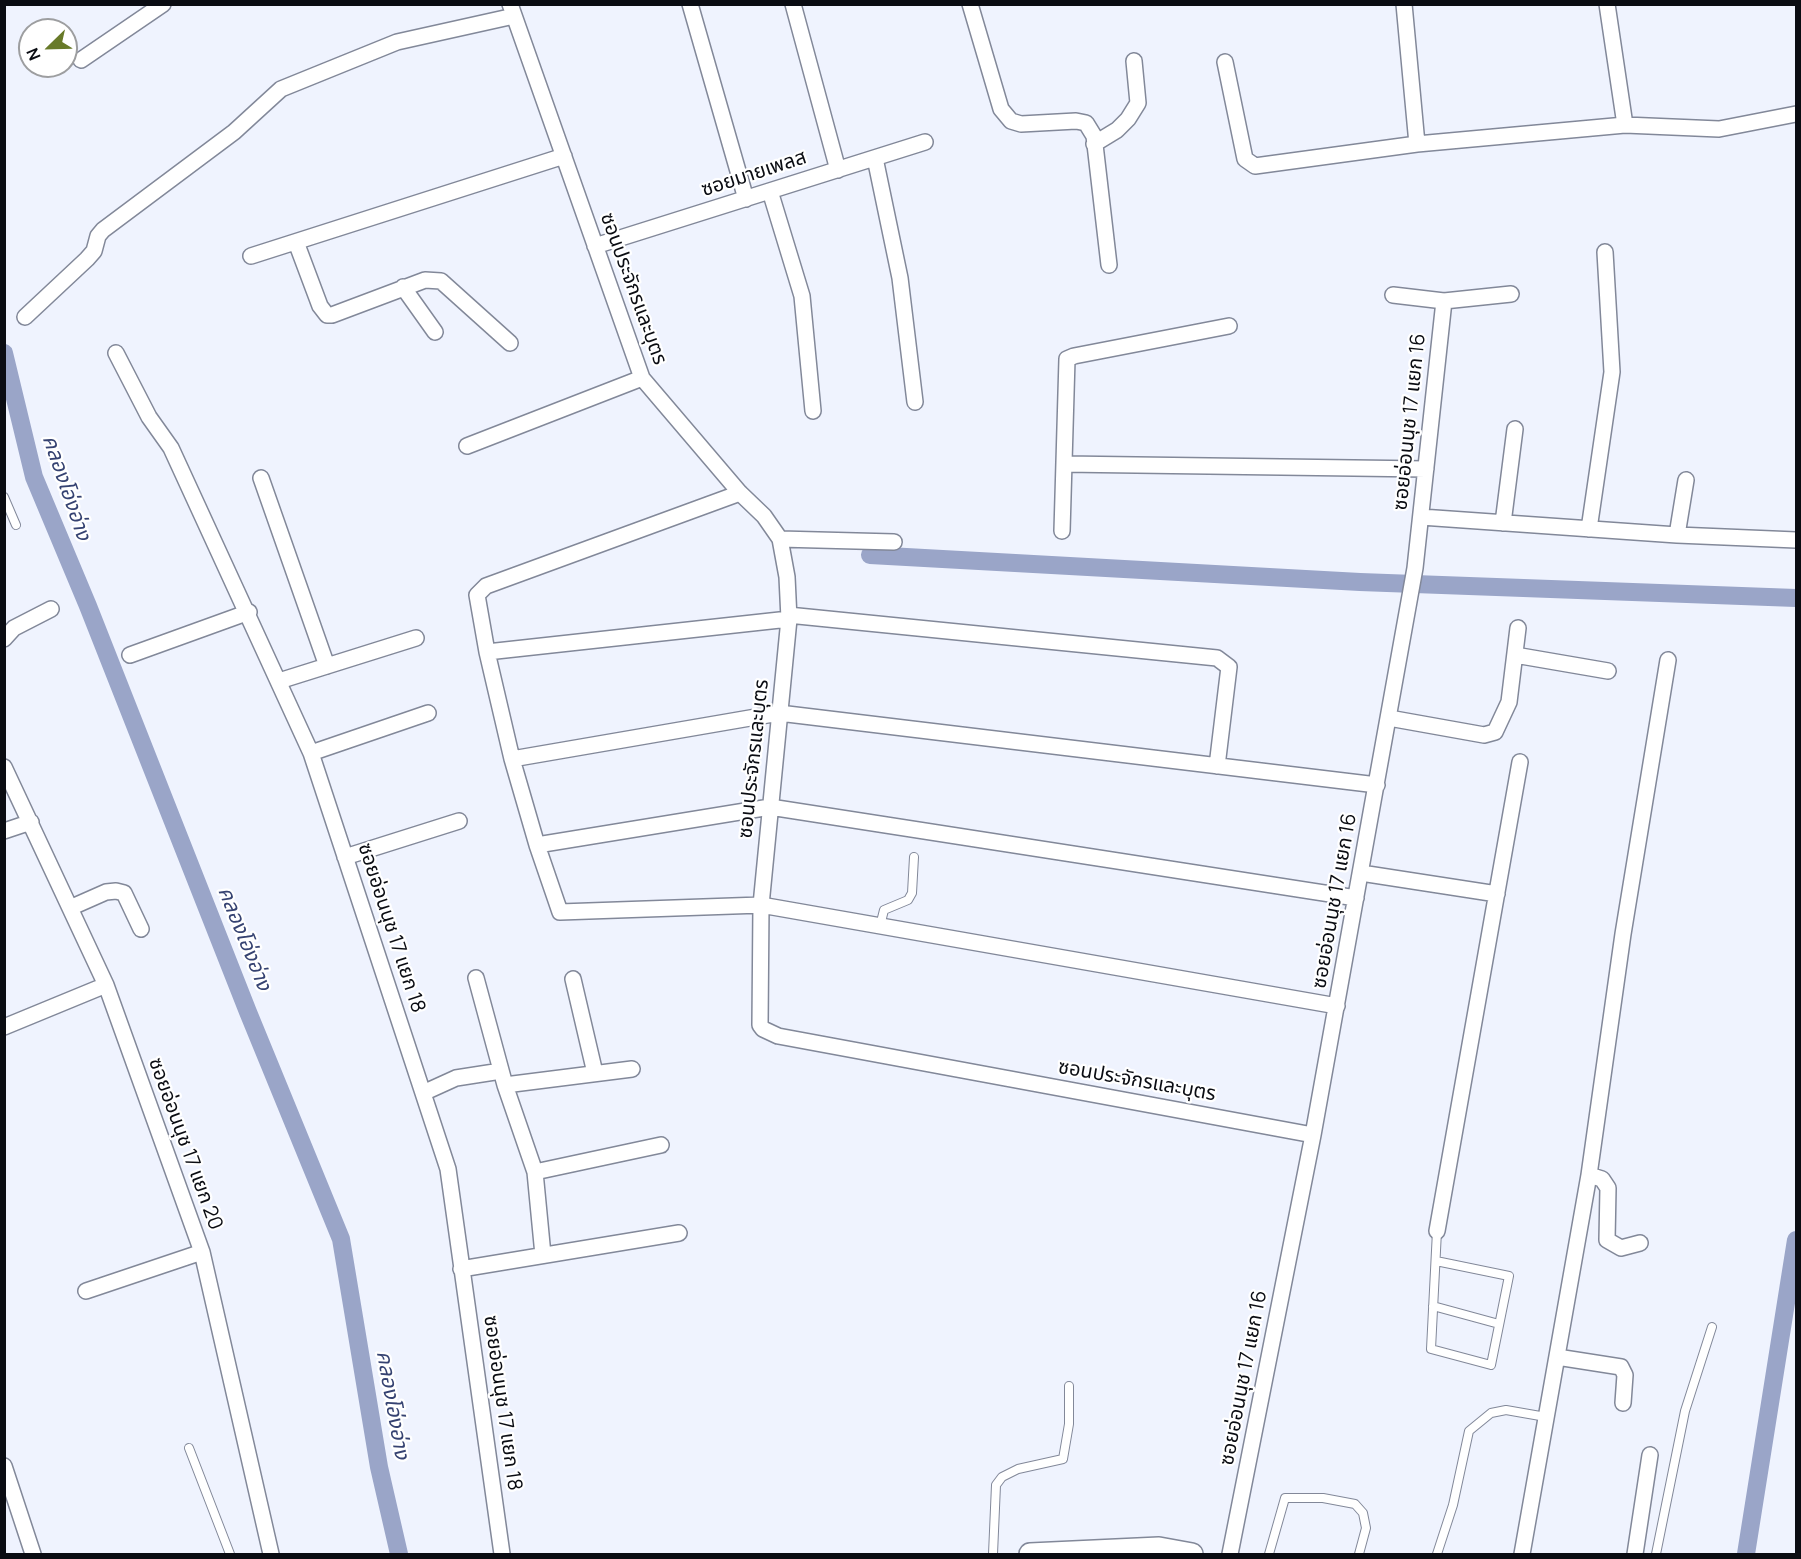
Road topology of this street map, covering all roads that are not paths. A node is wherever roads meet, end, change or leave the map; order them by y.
1 (163, 4) edge
2 (690, 4) edge
3 (793, 4) edge
4 (970, 4) edge
5 (1404, 4) edge
6 (1607, 4) edge
7 (512, 10) edge
8 (81, 60) dead end
9 (1134, 61) dead end
10 (1226, 62) dead end
11 (1797, 114) edge
12 (1625, 125) junction
13 (925, 142) dead end
14 (1095, 144) junction
15 (1417, 144) junction
16 (564, 156) junction
17 (875, 158) junction
18 (838, 170) junction
19 (770, 191) junction
20 (746, 199) junction
21 (296, 242) junction
22 (596, 246) junction
23 (1605, 252) dead end
24 (251, 256) dead end
25 (1109, 265) dead end
26 (403, 287) junction
27 (1511, 294) dead end
28 (1393, 295) dead end
29 (1444, 301) junction
30 (25, 316) dead end
31 (1229, 327) dead end
32 (435, 332) dead end
33 (510, 343) dead end
34 (116, 353) dead end
35 (642, 378) junction
36 (915, 402) dead end
37 (813, 411) dead end
38 (1515, 429) dead end
39 (467, 446) dead end
40 (1064, 464) junction
41 (1426, 469) junction
42 (261, 478) dead end
43 (1686, 480) dead end
44 (740, 493) junction
45 (4, 497) edge
46 (1421, 517) junction
47 (1503, 523) junction
48 (16, 525) dead end
49 (1589, 530) junction
50 (1062, 531) dead end
51 (1677, 536) junction
52 (780, 539) junction
53 (1797, 540) edge
54 (894, 542) dead end
55 (51, 609) dead end
56 (249, 612) junction
57 (789, 617) junction
58 (1518, 628) dead end
59 (416, 638) dead end
60 (4, 639) edge
61 (487, 652) junction
62 (130, 655) dead end
63 (1515, 655) junction
64 (1668, 660) dead end
65 (327, 666) junction
66 (1608, 671) dead end
67 (279, 681) junction
68 (428, 713) dead end
69 (779, 713) junction
70 (1389, 718) junction
71 (310, 753) junction
72 (512, 759) junction
73 (1520, 762) dead end
74 (1217, 766) junction
75 (4, 767) edge
76 (1377, 785) junction
77 (770, 807) junction
78 (459, 821) dead end
79 (31, 822) junction
80 (4, 831) edge
81 (537, 844) junction
82 (345, 857) junction
83 (914, 857) dead end
84 (1361, 873) junction
85 (1497, 894) junction
86 (1356, 898) junction
87 (761, 905) junction
88 (72, 907) junction
89 (879, 926) junction
90 (141, 928) dead end
91 (476, 978) dead end
92 (573, 979) dead end
93 (106, 985) junction
94 (1337, 1006) junction
95 (4, 1027) edge
96 (632, 1069) dead end
97 (595, 1073) junction
98 (503, 1078) junction
99 (423, 1093) junction
100 (1313, 1135) junction
101 (661, 1145) dead end
102 (535, 1172) junction
103 (1589, 1175) junction
104 (1437, 1231) joint
105 (679, 1233) dead end
106 (1640, 1243) dead end
107 (202, 1252) junction
108 (543, 1255) junction
109 (1436, 1261) junction
110 (461, 1269) junction
111 (86, 1291) dead end
112 (1433, 1306) junction
113 (1499, 1324) junction
114 (1712, 1327) dead end
115 (1557, 1357) junction
116 (1069, 1386) dead end
117 (1623, 1403) dead end
118 (1546, 1417) junction
119 (189, 1448) dead end
120 (1650, 1455) dead end
121 (4, 1466) edge
122 (1158, 1551) edge
123 (33, 1554) edge
124 (230, 1554) edge
125 (272, 1554) edge
126 (502, 1554) edge
127 (993, 1554) edge
128 (1030, 1554) edge
129 (1192, 1554) edge
130 (1230, 1554) edge
131 (1269, 1554) edge
132 (1359, 1554) edge
133 (1437, 1554) edge
134 (1522, 1554) edge
135 (1635, 1554) edge
136 (1656, 1554) edge

1 - 8 street
2 - 20 street
3 - 18 street
4 - 14 street
5 - 15 street
6 - 12 street
7 - 16 street, ซอนประจักรและบุตร
7 - 30 street
9 - 14 street
10 - 15 street
11 - 12 street
12 - 15 street
13 - 17 street, ซอยมายเพลส
14 - 25 street
16 - 21 street
16 - 22 street, ซอนประจักรและบุตร
17 - 18 street, ซอยมายเพลส
17 - 36 street
18 - 19 street, ซอยมายเพลส
19 - 20 street, ซอยมายเพลส
19 - 37 street
20 - 22 street, ซอยมายเพลส
21 - 24 street
21 - 26 street
22 - 35 street, ซอนประจักรและบุตร
23 - 49 street
26 - 32 street
26 - 33 street
27 - 29 street
28 - 29 street
29 - 41 street, ซอยอ่อนนุช 17 แยก 16
31 - 40 street
34 - 56 street, ซอยอ่อนนุช 17 แยก 18
35 - 39 street
35 - 44 street, ซอนประจักรและบุตร
38 - 47 street
40 - 41 street
40 - 50 street
41 - 46 street, ซอยอ่อนนุช 17 แยก 16
42 - 65 street
43 - 51 street
44 - 52 street, ซอนประจักรและบุตร
44 - 61 street
45 - 48 lane
46 - 47 street
46 - 70 street, ซอยอ่อนนุช 17 แยก 16
47 - 49 street
49 - 51 street
51 - 53 street
52 - 54 street
52 - 57 street, ซอนประจักรและบุตร
55 - 60 street
56 - 62 street
56 - 67 street, ซอยอ่อนนุช 17 แยก 18
57 - 61 street
57 - 69 street, ซอนประจักรและบุตร
57 - 74 street
58 - 63 street
59 - 65 street
61 - 72 street
63 - 66 street
63 - 70 street
64 - 103 street
65 - 67 street
67 - 71 street, ซอยอ่อนนุช 17 แยก 18
68 - 71 street
69 - 72 street
69 - 74 street
69 - 77 street, ซอนประจักรและบุตร
70 - 76 street, ซอยอ่อนนุช 17 แยก 16
71 - 82 street, ซอยอ่อนนุช 17 แยก 18
72 - 81 street
73 - 85 street
74 - 76 street
75 - 79 street, ซอยอ่อนนุช 17 แยก 20
76 - 84 street, ซอยอ่อนนุช 17 แยก 16
77 - 81 street
77 - 86 street
77 - 87 street, ซอนประจักรและบุตร
78 - 82 street
79 - 80 street
79 - 88 street, ซอยอ่อนนุช 17 แยก 20
81 - 87 street
82 - 99 street, ซอยอ่อนนุช 17 แยก 18
83 - 89 lane
84 - 85 street
84 - 86 street, ซอยอ่อนนุช 17 แยก 16
85 - 104 street
86 - 94 street, ซอยอ่อนนุช 17 แยก 16
87 - 89 street
87 - 100 street, ซอนประจักรและบุตร
88 - 90 street
88 - 93 street, ซอยอ่อนนุช 17 แยก 20
89 - 94 street
91 - 98 street
92 - 97 street
93 - 95 street
93 - 107 street, ซอยอ่อนนุช 17 แยก 20
94 - 100 street, ซอยอ่อนนุช 17 แยก 16
96 - 97 street
97 - 98 street
98 - 99 street
98 - 102 street
99 - 110 street, ซอยอ่อนนุช 17 แยก 18
100 - 130 street, ซอยอ่อนนุช 17 แยก 16
101 - 102 street
102 - 108 street
103 - 106 street
103 - 115 street
104 - 109 lane
105 - 108 street
107 - 111 street
107 - 125 street, ซอยอ่อนนุช 17 แยก 20
108 - 110 street
109 - 112 lane
109 - 113 lane
110 - 126 street, ซอยอ่อนนุช 17 แยก 18
112 - 113 lane
112 - 113 lane
114 - 136 lane
115 - 117 street
115 - 118 street
116 - 127 lane
118 - 133 lane
118 - 134 street
119 - 124 lane
120 - 135 street
121 - 123 street
122 - 128 street
122 - 129 street
131 - 132 lane

